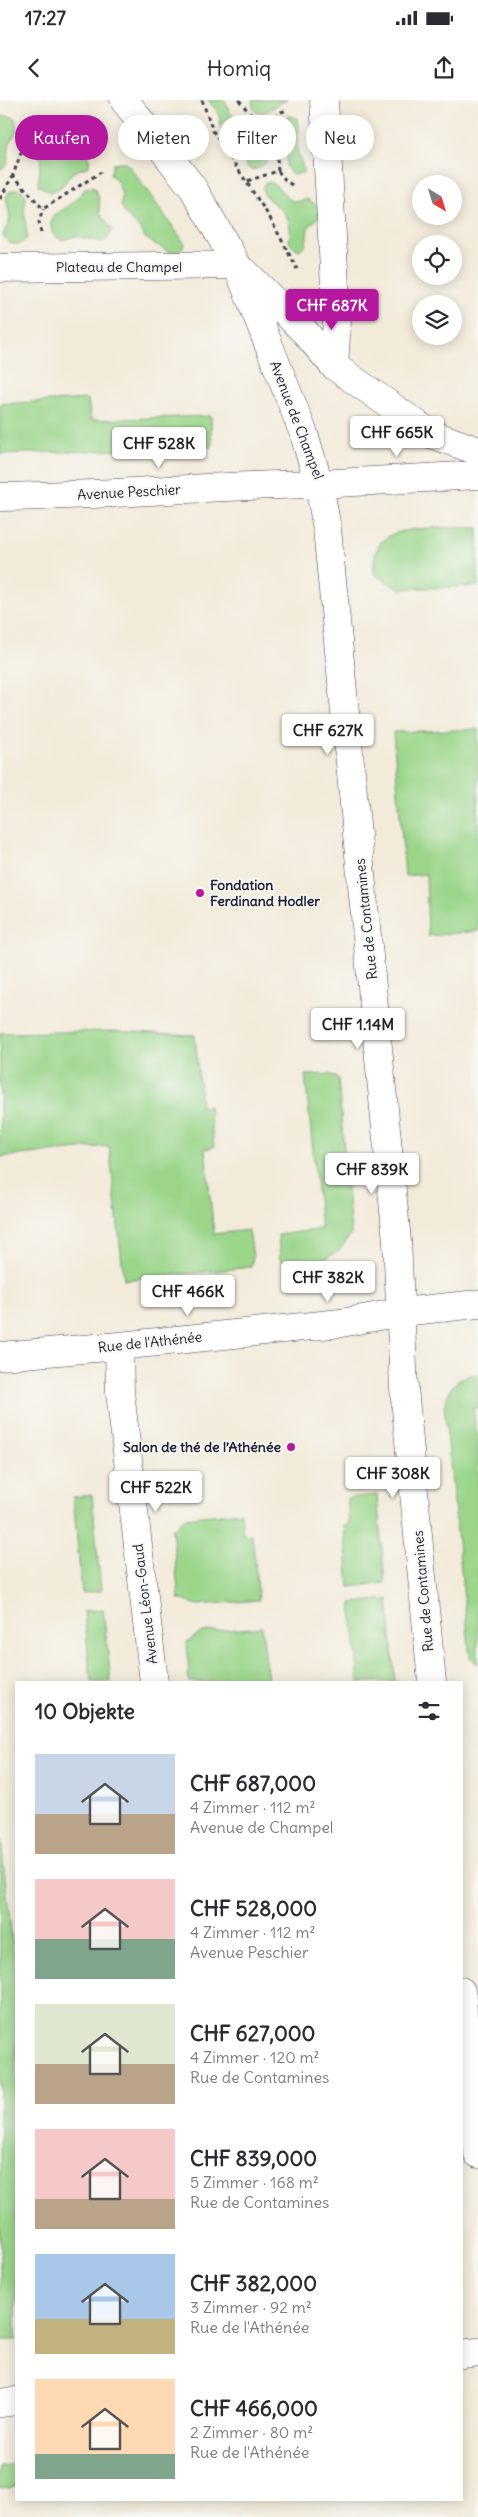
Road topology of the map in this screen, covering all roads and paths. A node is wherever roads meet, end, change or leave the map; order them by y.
1 (124, 100) edge
2 (202, 100) edge
3 (239, 100) edge
4 (324, 100) edge
5 (35, 114) dead end
6 (101, 172) dead end
7 (13, 175) junction
8 (246, 181) junction
9 (0, 199) edge
10 (238, 265) junction
11 (0, 268) edge
12 (298, 271) dead end
13 (334, 366) junction
14 (478, 451) edge
15 (478, 475) edge
16 (319, 484) junction
17 (0, 497) edge
18 (478, 1304) edge
19 (401, 1312) junction
20 (119, 1346) junction
21 (0, 1356) edge
22 (154, 1681) edge
23 (432, 1681) edge
24 (463, 2002) edge
25 (473, 2054) edge
26 (478, 2154) edge
27 (478, 2352) edge
28 (463, 2354) edge
29 (15, 2401) edge
30 (0, 2402) edge

1 - 10 street, Avenue de Champel
2 - 8 path
3 - 8 path
4 - 13 street
5 - 7 path
6 - 7 path
7 - 9 path
8 - 12 path
10 - 11 street, Plateau de Champel
10 - 13 street, Avenue de Champel
10 - 16 street, Avenue de Champel
13 - 14 street, Avenue de Champel
15 - 16 street, Avenue de Champel
16 - 17 street, Avenue Peschier
16 - 19 street, Rue de Contamines
18 - 19 street, Rue de l'Athénée
19 - 20 street, Rue de l'Athénée
19 - 23 street, Rue de Contamines
20 - 21 street, Rue de l'Athénée
20 - 22 street, Avenue Léon-Gaud
24 - 25 street
25 - 26 street
27 - 28 street
29 - 30 street

